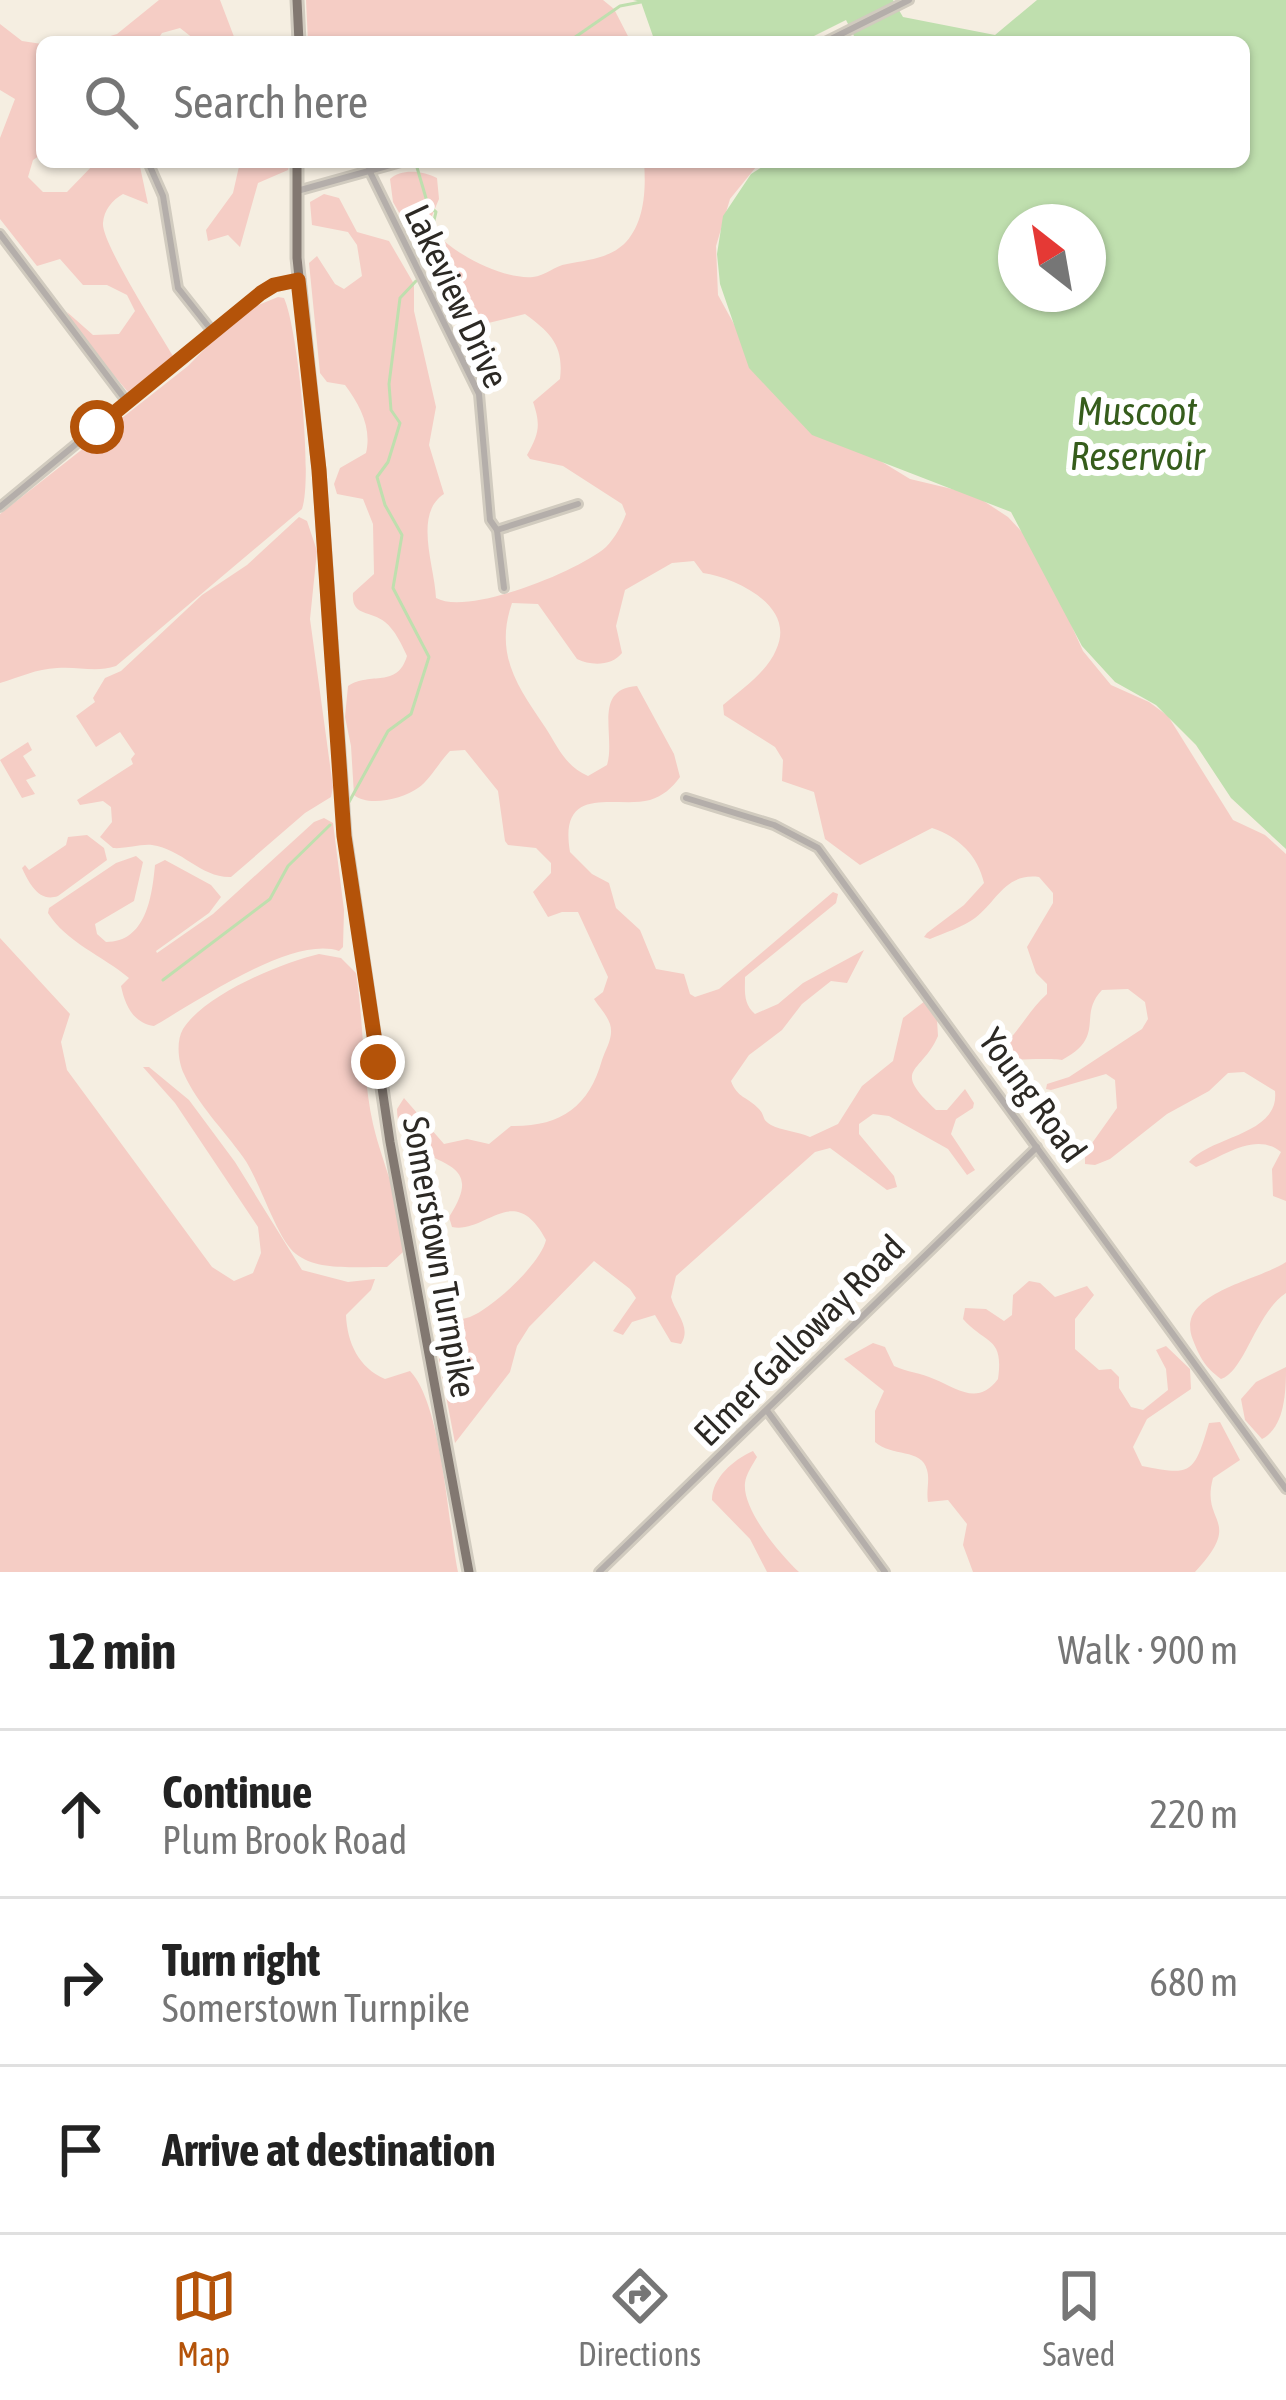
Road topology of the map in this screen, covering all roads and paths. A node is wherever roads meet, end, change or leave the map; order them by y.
1 (297, 0) edge
2 (910, 0) edge
3 (299, 36) edge
4 (838, 36) edge
5 (151, 168) edge
6 (297, 168) edge
7 (377, 168) edge
8 (369, 170) junction
9 (297, 190) junction
10 (0, 234) edge
11 (298, 280) junction
12 (212, 332) junction
13 (128, 402) junction
14 (578, 504) dead end
15 (0, 507) edge
16 (497, 530) junction
17 (504, 588) dead end
18 (686, 798) dead end
19 (1037, 1147) junction
20 (768, 1412) junction
21 (1286, 1490) edge
22 (470, 1572) edge
23 (598, 1572) edge
24 (885, 1572) edge

1 - 3 main road
2 - 4 street
5 - 12 street
6 - 9 main road, Somerstown Turnpike
7 - 8 street
8 - 9 street
8 - 16 street, Lakeview Drive
9 - 11 main road, Somerstown Turnpike
10 - 13 street
11 - 12 street
11 - 22 main road, Somerstown Turnpike
12 - 13 street
13 - 15 street
14 - 16 street
16 - 17 street, Lakeview Drive
18 - 19 street, Young Road
19 - 20 street, Elmer Galloway Road
19 - 21 street, Young Road
20 - 23 street, Elmer Galloway Road
20 - 24 street

